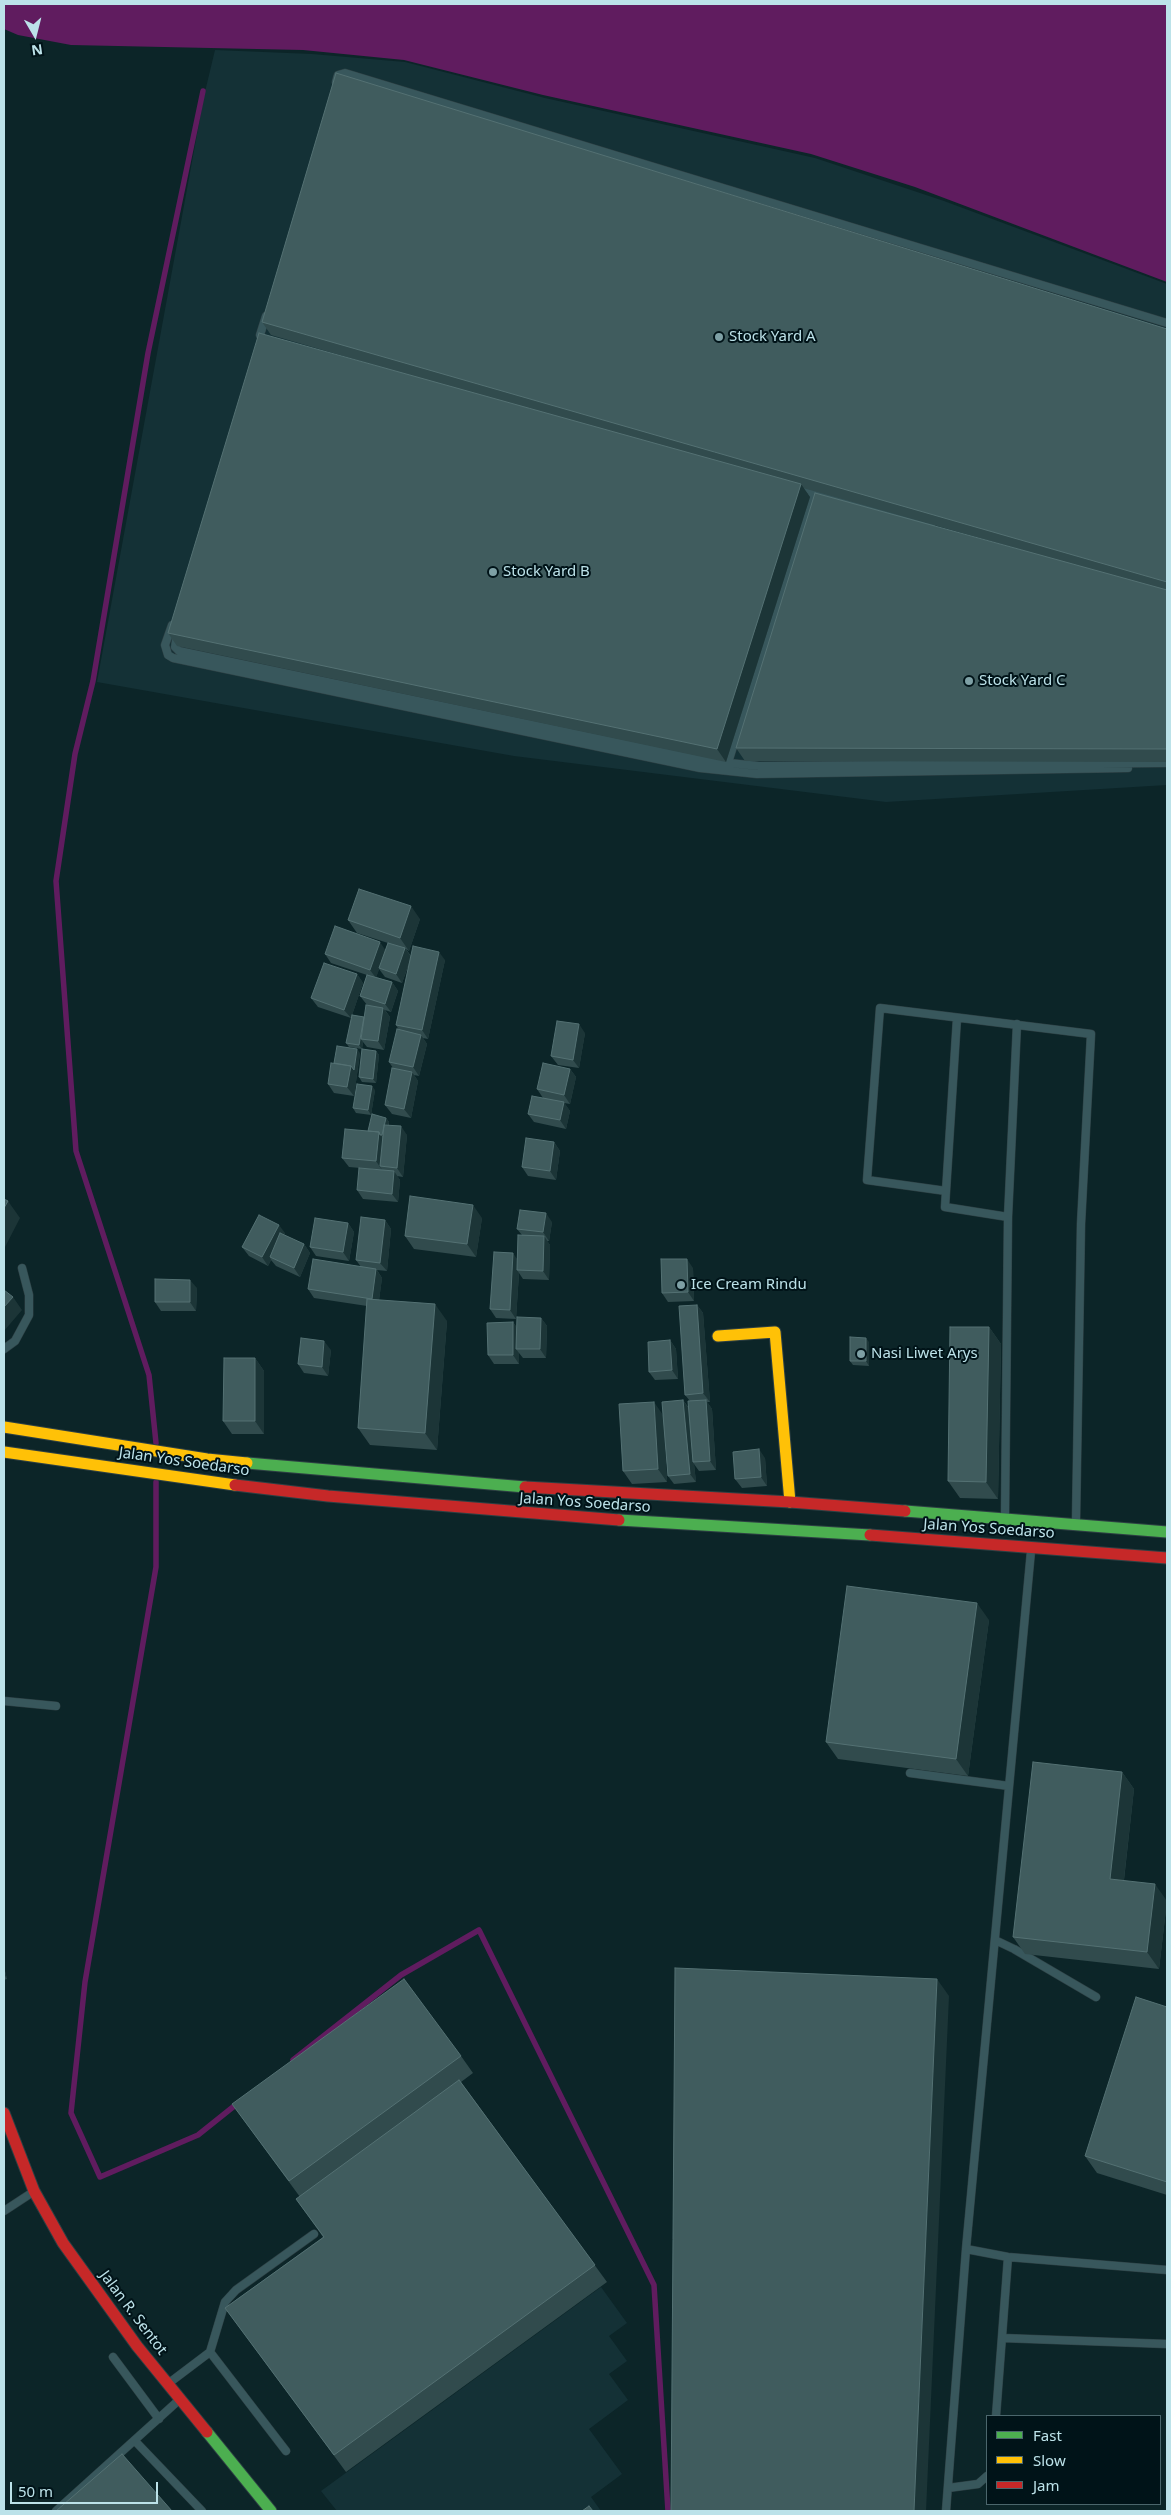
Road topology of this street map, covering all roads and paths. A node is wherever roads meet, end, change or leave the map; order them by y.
1 (332, 94) edge
2 (272, 308) edge
3 (1167, 323) edge
4 (264, 336) edge
5 (783, 486) edge
6 (812, 494) junction
7 (820, 496) junction
8 (943, 529) edge
9 (932, 531) edge
10 (793, 584) edge
11 (178, 620) edge
12 (741, 755) edge
13 (1167, 763) edge
14 (738, 764) junction
15 (727, 767) junction
16 (1167, 768) edge
17 (957, 1018) junction
18 (1017, 1024) junction
19 (946, 1191) junction
20 (1008, 1217) junction
21 (22, 1268) dead end
22 (718, 1336) dead end
23 (4, 1349) edge
24 (4, 1427) edge
25 (4, 1452) edge
26 (598, 1506) junction
27 (791, 1516) junction
28 (1005, 1524) junction
29 (1076, 1528) junction
30 (1167, 1532) edge
31 (1031, 1547) junction
32 (1167, 1558) edge
33 (4, 1701) edge
34 (56, 1706) dead end
35 (910, 1772) edge
36 (1009, 1786) junction
37 (994, 1940) junction
38 (1096, 1997) dead end
39 (4, 2113) edge
40 (34, 2191) junction
41 (4, 2211) edge
42 (314, 2234) edge
43 (966, 2249) junction
44 (1008, 2257) junction
45 (1167, 2270) edge
46 (1002, 2338) junction
47 (1167, 2344) edge
48 (210, 2352) junction
49 (113, 2357) dead end
50 (169, 2384) junction
51 (181, 2399) junction
52 (996, 2415) edge
53 (159, 2419) junction
54 (135, 2441) junction
55 (286, 2451) dead end
56 (986, 2477) edge
57 (948, 2488) junction
58 (56, 2511) edge
59 (202, 2511) edge
60 (271, 2511) edge
61 (946, 2511) edge

1 - 3 lane
2 - 4 lane
5 - 6 lane
6 - 7 lane
6 - 15 lane
7 - 8 lane
7 - 9 lane
7 - 10 lane
11 - 15 lane
12 - 14 lane
13 - 14 lane
14 - 15 lane
15 - 16 lane
17 - 18 lane
17 - 19 lane
17 - 19 lane
18 - 20 lane
18 - 29 lane
19 - 20 lane
20 - 28 lane
21 - 23 lane
22 - 27 main road
24 - 26 main road, Jalan Yos Soedarso
25 - 26 main road, Jalan Yos Soedarso
26 - 27 main road, Jalan Yos Soedarso
26 - 27 main road, Jalan Yos Soedarso
27 - 28 main road, Jalan Yos Soedarso
27 - 31 main road, Jalan Yos Soedarso
28 - 29 main road, Jalan Yos Soedarso
29 - 30 main road, Jalan Yos Soedarso
31 - 32 main road, Jalan Yos Soedarso
31 - 36 lane
33 - 34 lane
35 - 36 lane
36 - 37 lane
37 - 38 lane
37 - 43 lane
39 - 40 main road, Jalan R. Sentot
40 - 41 lane
40 - 50 main road, Jalan R. Sentot
42 - 48 lane
43 - 44 lane
43 - 57 lane
44 - 45 lane
44 - 46 lane
46 - 47 lane
46 - 52 lane
48 - 50 lane
48 - 55 lane
49 - 53 lane
50 - 51 main road, Jalan R. Sentot
51 - 53 lane
51 - 60 main road, Jalan R. Sentot
53 - 54 lane
54 - 58 lane
54 - 59 lane
56 - 57 lane
57 - 61 lane

